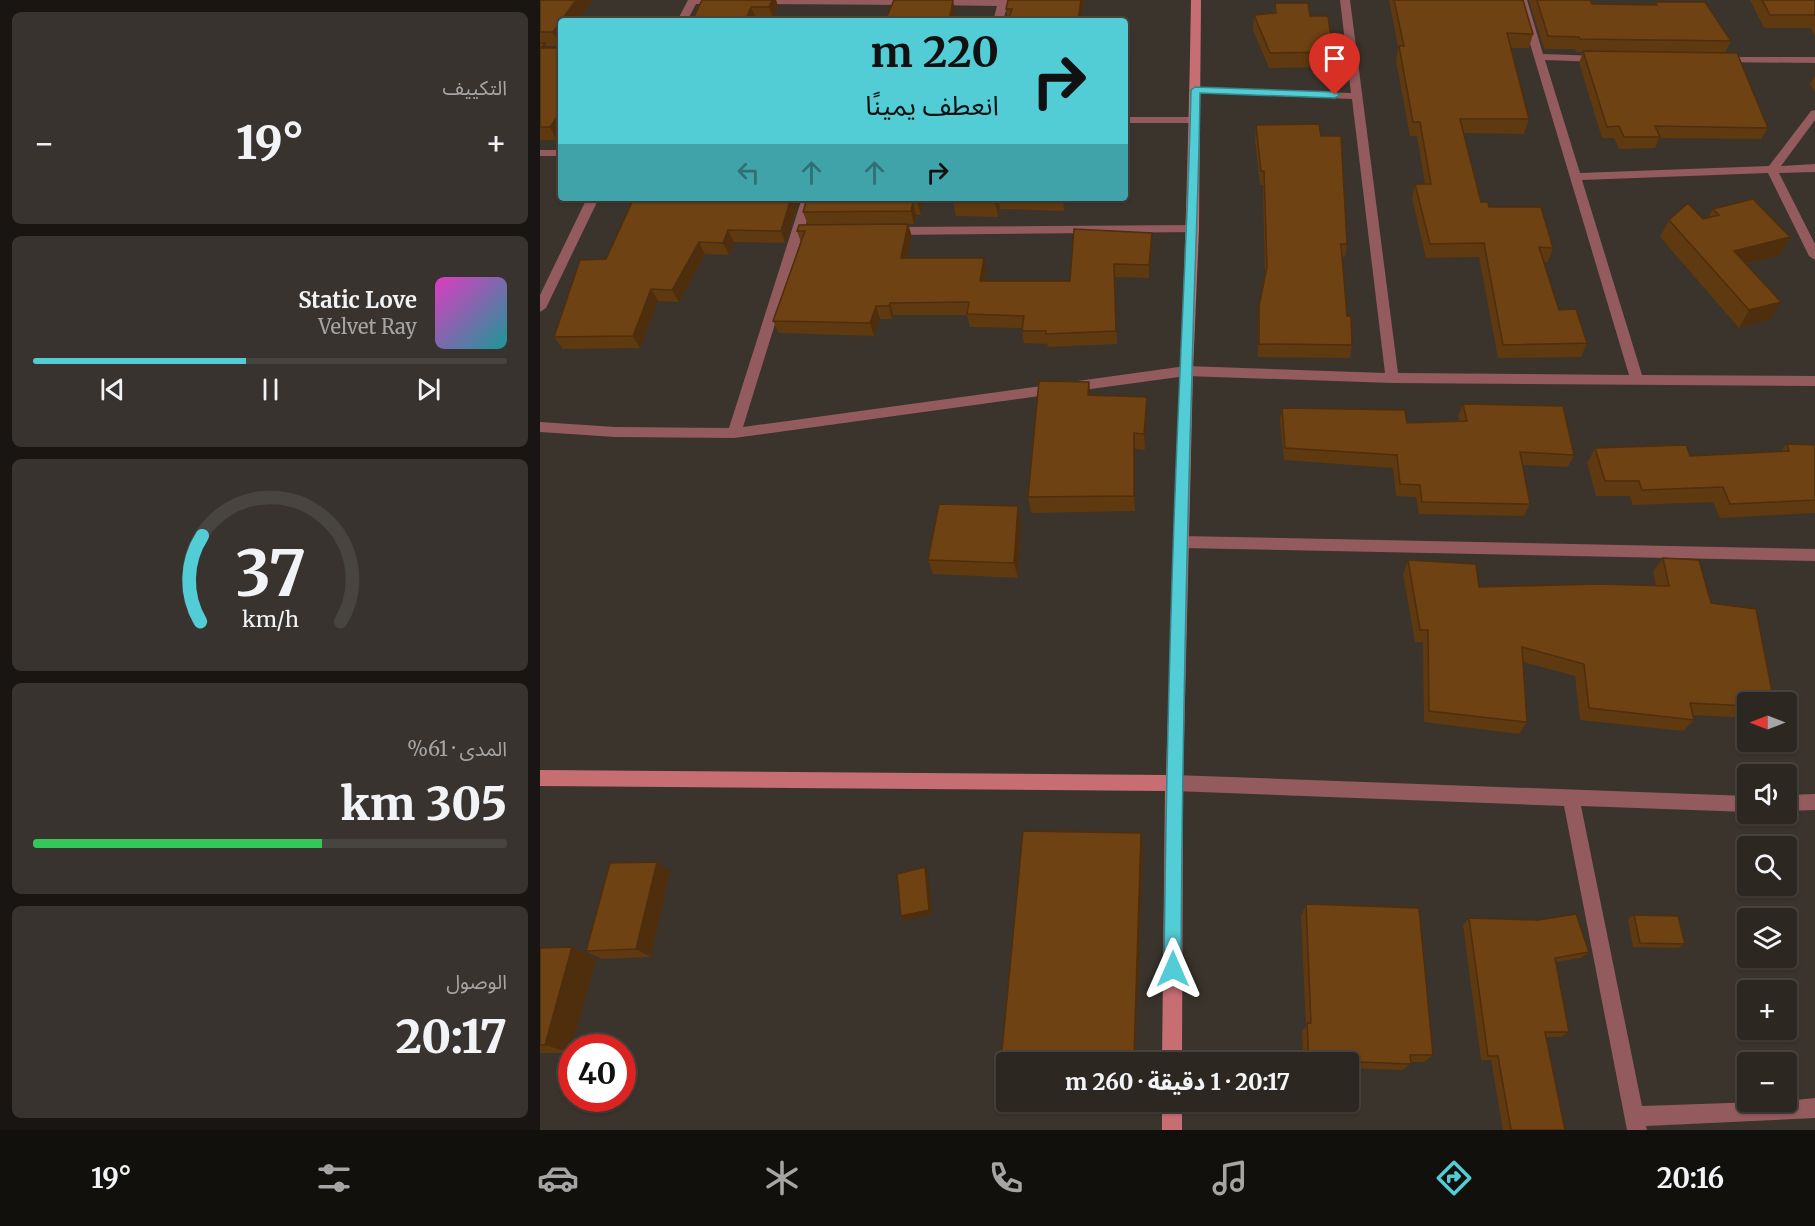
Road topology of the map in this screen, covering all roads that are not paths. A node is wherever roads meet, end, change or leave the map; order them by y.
1 (692, 0) edge
2 (1196, 0) edge
3 (1345, 0) edge
4 (1522, 0) edge
5 (728, 1) edge
6 (740, 1) edge
7 (1003, 2) edge
8 (683, 18) edge
9 (999, 18) edge
10 (1540, 57) junction
11 (1609, 59) edge
12 (1705, 60) edge
13 (1815, 60) edge
14 (1195, 90) junction
15 (1358, 96) junction
16 (1815, 113) edge
17 (1128, 120) edge
18 (1195, 120) junction
19 (540, 153) edge
20 (558, 153) edge
21 (1815, 168) edge
22 (1772, 170) junction
23 (1576, 177) junction
24 (592, 201) edge
25 (807, 201) edge
26 (1193, 229) junction
27 (878, 231) edge
28 (1815, 256) edge
29 (540, 308) edge
30 (1186, 371) junction
31 (1392, 378) junction
32 (1637, 379) junction
33 (1815, 381) edge
34 (540, 427) edge
35 (734, 434) junction
36 (1181, 542) junction
37 (1815, 555) edge
38 (540, 778) edge
39 (1174, 783) junction
40 (1571, 799) junction
41 (1815, 802) edge
42 (1797, 803) edge
43 (1737, 804) edge
44 (1172, 1052) edge
45 (1815, 1108) edge
46 (1172, 1112) edge
47 (1636, 1123) edge
48 (1172, 1130) edge

1 - 5 street
1 - 8 street
2 - 14 street
3 - 15 street
4 - 10 street
6 - 7 street
7 - 9 street
10 - 11 street
10 - 23 street
12 - 13 street
14 - 15 street
14 - 18 street
15 - 31 street
16 - 22 street
17 - 18 street
18 - 26 street
19 - 20 street
21 - 22 street
22 - 23 street
22 - 28 street
23 - 32 street
24 - 29 street
25 - 35 street
26 - 27 street
26 - 30 street
30 - 31 street
30 - 35 street
30 - 36 street
31 - 32 street
32 - 33 street
34 - 35 street
36 - 37 street
36 - 39 street
38 - 39 street
39 - 40 street
39 - 44 street
40 - 43 street
40 - 47 street
41 - 42 street
45 - 47 street
46 - 48 street

